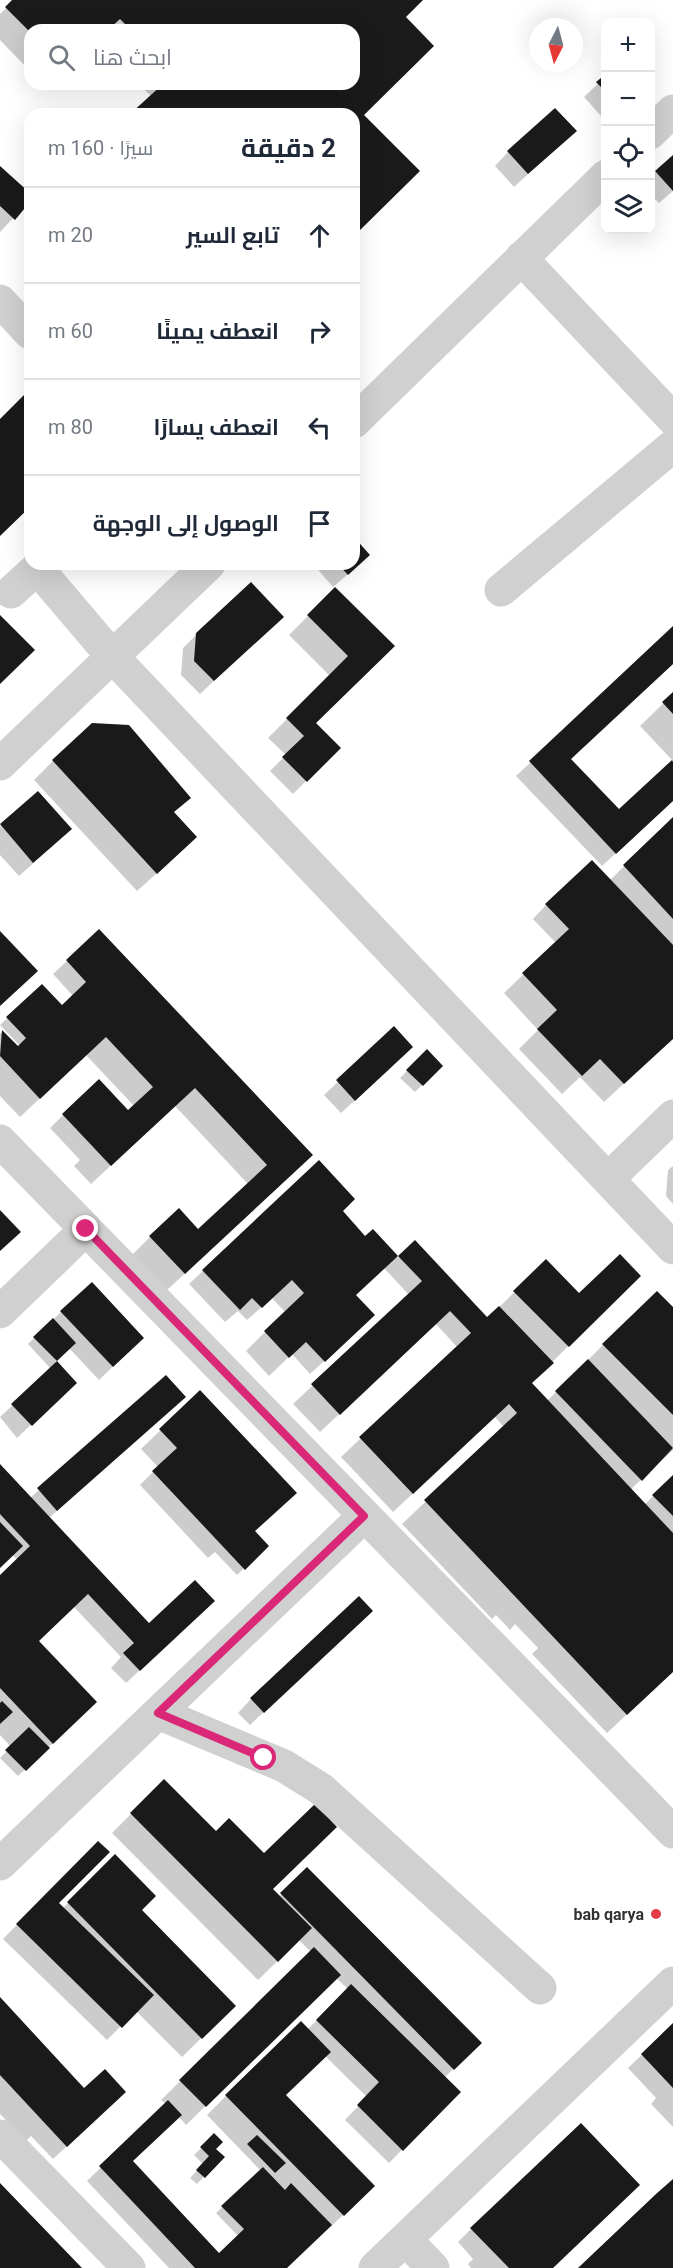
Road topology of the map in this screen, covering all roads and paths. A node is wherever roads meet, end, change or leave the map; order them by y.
1 (673, 111) edge
2 (655, 129) edge
3 (602, 180) edge
4 (521, 258) junction
5 (0, 302) edge
6 (24, 327) edge
7 (360, 416) edge
8 (673, 419) edge
9 (673, 446) edge
10 (35, 570) edge
11 (42, 570) edge
12 (203, 570) edge
13 (501, 590) dead end
14 (11, 592) dead end
15 (111, 655) junction
16 (0, 764) edge
17 (673, 1116) edge
18 (0, 1141) edge
19 (609, 1178) junction
20 (86, 1229) junction
21 (673, 1248) edge
22 (0, 1312) edge
23 (364, 1516) junction
24 (158, 1713) junction
25 (673, 1832) edge
26 (0, 1863) edge
27 (673, 1983) edge
28 (540, 1988) dead end
29 (0, 2136) edge
30 (405, 2239) junction
31 (129, 2268) edge
32 (375, 2268) edge
33 (433, 2268) edge

1 - 2 lane
3 - 4 lane
4 - 7 lane
4 - 8 lane
5 - 6 lane
9 - 13 lane
10 - 14 lane
11 - 15 lane
12 - 15 lane
15 - 16 lane
15 - 19 lane
17 - 19 lane
18 - 20 lane
19 - 21 lane
20 - 22 lane
20 - 23 lane
23 - 24 lane
23 - 25 lane
24 - 26 lane
24 - 28 lane
27 - 30 lane
29 - 31 lane
30 - 32 lane
30 - 33 lane

